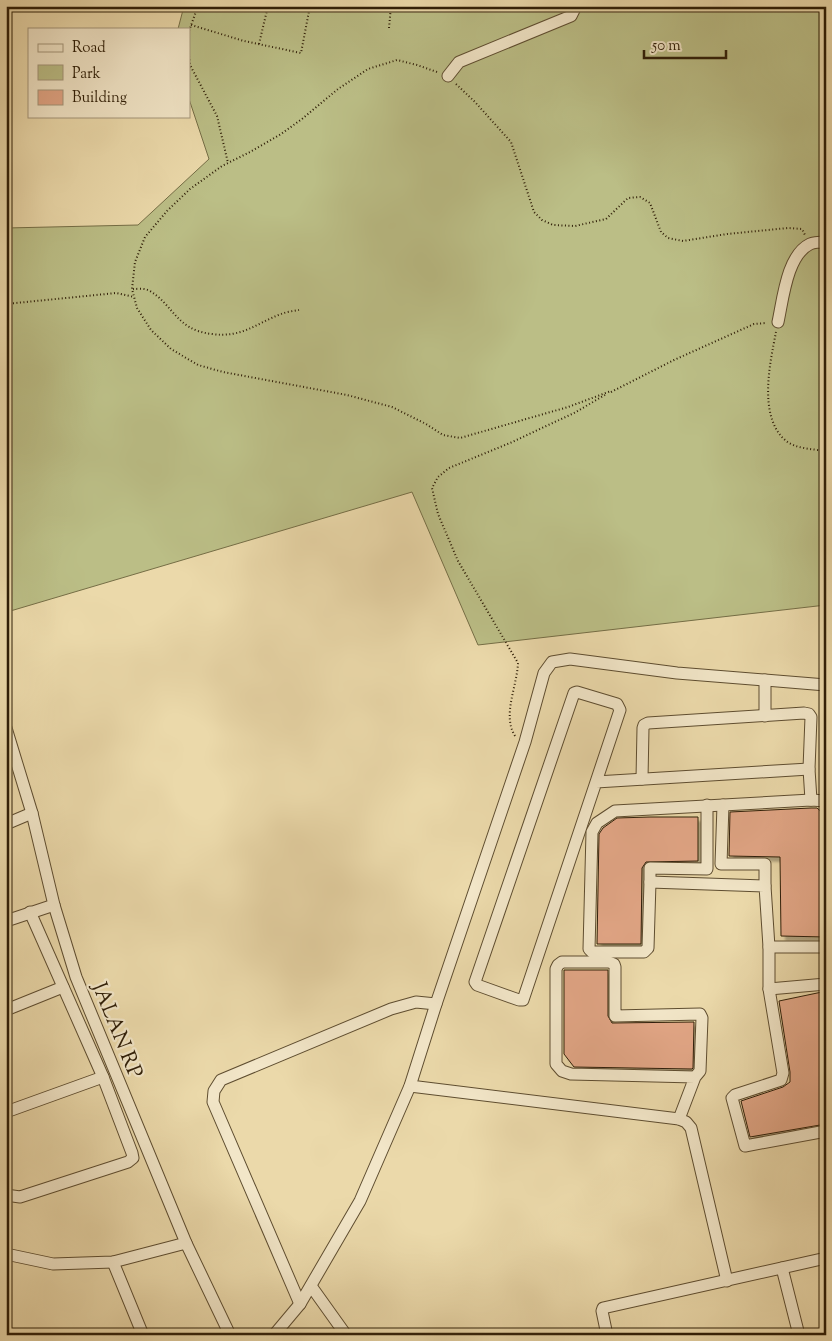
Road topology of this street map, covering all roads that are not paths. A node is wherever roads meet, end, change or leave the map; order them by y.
1 (576, 6) edge
2 (448, 76) road end
3 (826, 242) edge
4 (778, 322) road end
5 (765, 680) junction
6 (826, 685) edge
7 (765, 716) junction
8 (6, 728) edge
9 (809, 769) junction
10 (642, 779) junction
11 (596, 782) junction
12 (811, 800) junction
13 (826, 801) edge
14 (707, 805) junction
15 (722, 805) junction
16 (32, 813) junction
17 (6, 824) edge
18 (650, 882) junction
19 (765, 886) junction
20 (54, 904) junction
21 (30, 912) junction
22 (6, 921) edge
23 (769, 947) junction
24 (826, 947) edge
25 (826, 984) edge
26 (63, 987) junction
27 (769, 989) junction
28 (436, 1004) junction
29 (6, 1010) edge
30 (103, 1077) junction
31 (695, 1077) junction
32 (410, 1086) junction
33 (6, 1112) edge
34 (679, 1119) junction
35 (826, 1132) edge
36 (6, 1195) edge
37 (186, 1244) junction
38 (6, 1254) edge
39 (826, 1258) edge
40 (113, 1262) junction
41 (782, 1268) junction
42 (727, 1281) junction
43 (311, 1286) junction
44 (300, 1304) junction
45 (143, 1335) edge
46 (230, 1335) edge
47 (274, 1335) edge
48 (346, 1335) edge
49 (606, 1335) edge
50 (799, 1335) edge

1 - 2 street
3 - 4 street
5 - 6 street
5 - 7 street
5 - 28 street
7 - 9 street
7 - 10 street
8 - 16 street, JALAN RP
9 - 10 street
9 - 12 street
10 - 11 street
11 - 11 street
12 - 13 street
12 - 15 street
14 - 15 street
14 - 18 street
14 - 18 street
15 - 19 street
16 - 17 street
16 - 20 street, JALAN RP
18 - 19 street
19 - 23 street
20 - 21 street
20 - 37 street, JALAN RP
21 - 22 street
21 - 26 street
23 - 24 street
23 - 27 street
25 - 27 street
26 - 29 street
26 - 30 street
27 - 35 street
28 - 32 street
28 - 44 street
30 - 33 street
30 - 36 street
31 - 31 street
31 - 34 street
32 - 34 street
32 - 43 street
34 - 42 street
37 - 40 street
37 - 46 street, JALAN RP
38 - 40 street
39 - 41 street
40 - 45 street
41 - 42 street
41 - 50 street
42 - 49 street
43 - 44 street
43 - 48 street
44 - 47 street

